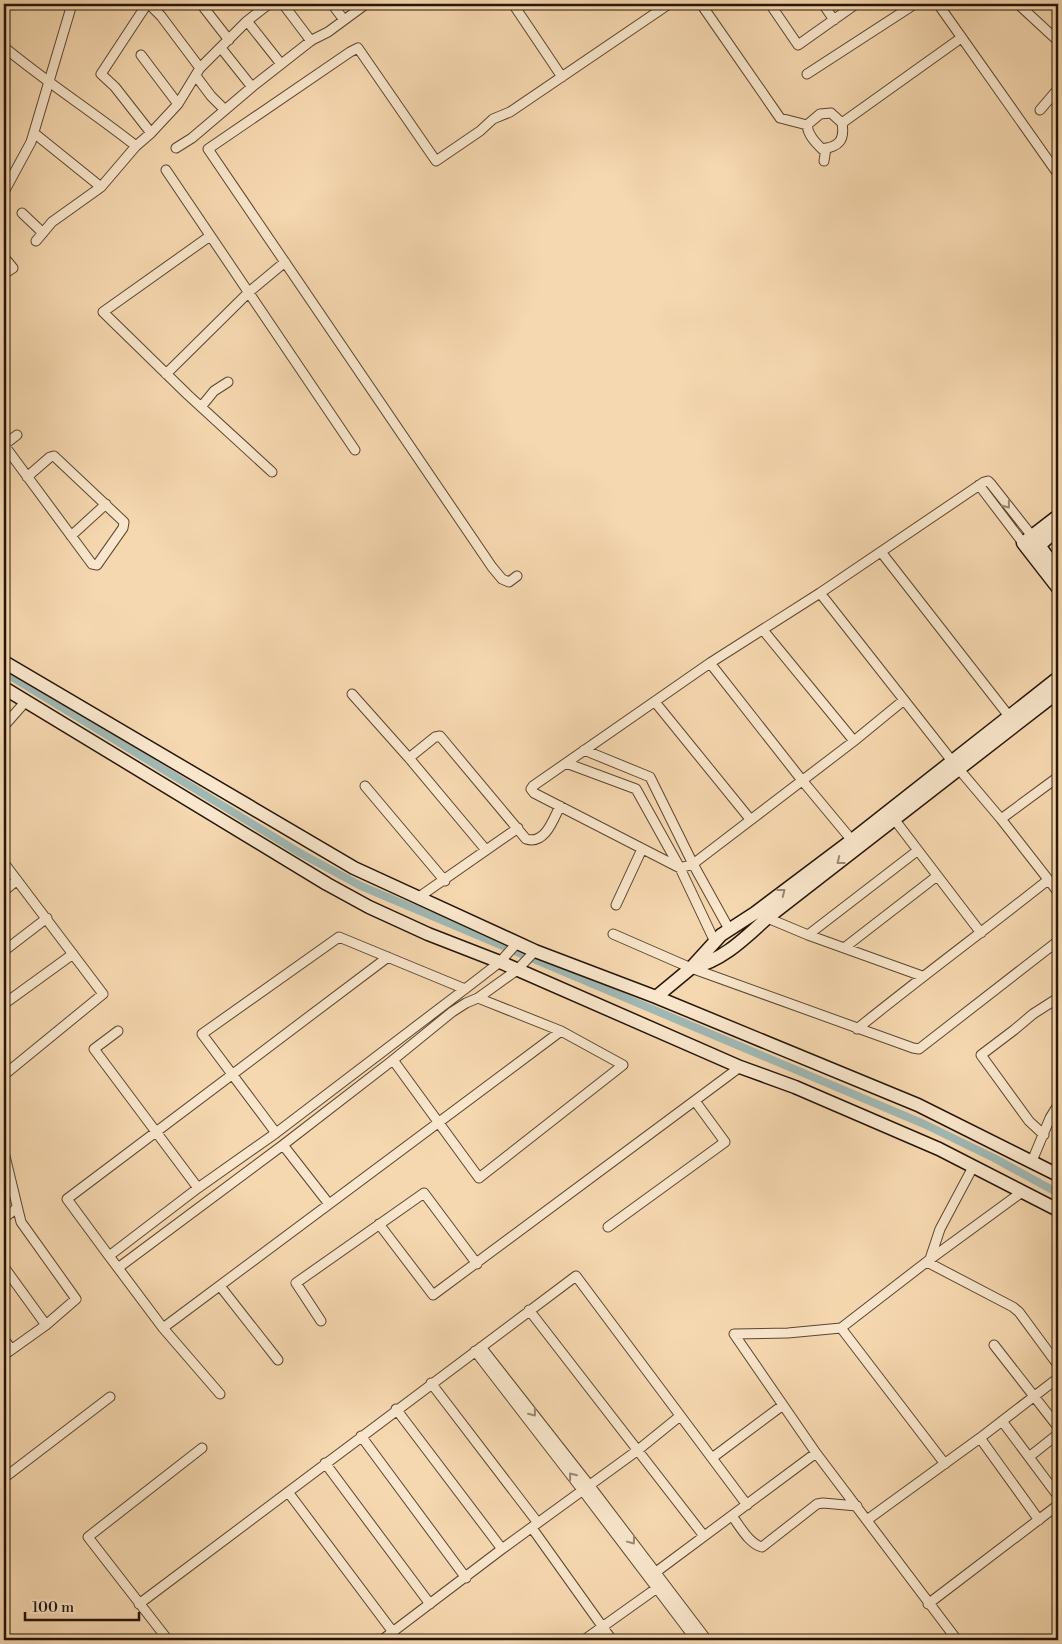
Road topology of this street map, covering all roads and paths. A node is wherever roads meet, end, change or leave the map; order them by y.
1 (72, 4) edge
2 (148, 4) edge
3 (201, 4) edge
4 (251, 4) edge
5 (269, 4) edge
6 (283, 4) edge
7 (332, 4) edge
8 (366, 4) edge
9 (513, 4) edge
10 (669, 4) edge
11 (701, 4) edge
12 (770, 4) edge
13 (823, 4) edge
14 (856, 4) edge
15 (915, 4) edge
16 (938, 4) edge
17 (1018, 4) edge
18 (258, 12) junction
19 (344, 20) junction
20 (834, 20) junction
21 (247, 21) junction
22 (961, 38) junction
23 (229, 40) junction
24 (311, 41) junction
25 (1058, 41) edge
26 (4, 47) edge
27 (221, 48) junction
28 (141, 55) dead end
29 (281, 64) junction
30 (198, 72) junction
31 (807, 74) dead end
32 (562, 77) junction
33 (48, 82) junction
34 (252, 87) junction
35 (1058, 89) edge
36 (178, 104) junction
37 (225, 110) junction
38 (1040, 110) dead end
39 (842, 122) junction
40 (807, 125) junction
41 (151, 133) junction
42 (34, 134) junction
43 (136, 146) junction
44 (176, 148) dead end
45 (826, 148) junction
46 (824, 161) dead end
47 (166, 170) dead end
48 (1058, 174) edge
49 (101, 187) junction
50 (4, 192) edge
51 (22, 212) dead end
52 (210, 236) junction
53 (4, 257) edge
54 (285, 262) junction
55 (4, 274) edge
56 (248, 292) junction
57 (166, 374) junction
58 (228, 382) dead end
59 (201, 407) junction
60 (17, 435) dead end
61 (4, 445) edge
62 (355, 450) dead end
63 (272, 472) dead end
64 (27, 476) junction
65 (106, 504) junction
66 (1058, 516) edge
67 (1058, 529) edge
68 (72, 536) junction
69 (1031, 544) junction
70 (881, 552) junction
71 (1058, 571) edge
72 (517, 576) dead end
73 (1058, 588) edge
74 (820, 593) junction
75 (763, 630) junction
76 (4, 662) edge
77 (710, 663) junction
78 (1058, 678) edge
79 (4, 688) edge
80 (1058, 692) edge
81 (352, 694) dead end
82 (904, 700) junction
83 (26, 701) junction
84 (655, 702) junction
85 (1013, 721) junction
86 (4, 726) edge
87 (854, 741) junction
88 (584, 750) junction
89 (409, 758) junction
90 (566, 763) junction
91 (955, 765) junction
92 (1058, 779) edge
93 (802, 780) junction
94 (365, 786) dead end
95 (560, 806) junction
96 (891, 815) junction
97 (750, 819) junction
98 (1001, 819) junction
99 (518, 828) junction
100 (855, 843) junction
101 (642, 849) junction
102 (486, 850) junction
103 (917, 851) junction
104 (4, 863) edge
105 (694, 864) junction
106 (680, 868) junction
107 (937, 876) junction
108 (17, 880) junction
109 (445, 880) junction
110 (1048, 880) junction
111 (4, 891) edge
112 (1058, 892) edge
113 (419, 897) junction
114 (616, 905) dead end
115 (761, 915) junction
116 (47, 918) junction
117 (729, 930) junction
118 (981, 933) junction
119 (613, 934) dead end
120 (808, 935) junction
121 (1058, 941) edge
122 (715, 942) junction
123 (516, 944) junction
124 (844, 948) junction
125 (4, 951) edge
126 (73, 954) junction
127 (533, 954) junction
128 (388, 957) junction
129 (501, 960) junction
130 (519, 967) junction
131 (691, 968) junction
132 (922, 976) junction
133 (465, 989) junction
134 (656, 997) junction
135 (478, 998) junction
136 (1058, 998) edge
137 (4, 1004) edge
138 (857, 1029) junction
139 (118, 1031) dead end
140 (561, 1031) junction
141 (393, 1060) junction
142 (740, 1067) junction
143 (232, 1074) junction
144 (4, 1075) edge
145 (695, 1101) junction
146 (1058, 1105) edge
147 (438, 1122) junction
148 (156, 1131) junction
149 (276, 1133) junction
150 (1044, 1135) junction
151 (283, 1145) junction
152 (4, 1152) edge
153 (1032, 1161) junction
154 (5, 1165) edge
155 (973, 1167) junction
156 (1058, 1175) edge
157 (198, 1188) junction
158 (1022, 1192) junction
159 (329, 1204) junction
160 (17, 1208) junction
161 (1058, 1210) edge
162 (4, 1218) edge
163 (379, 1224) junction
164 (608, 1227) dead end
165 (109, 1256) junction
166 (928, 1261) junction
167 (477, 1264) junction
168 (4, 1267) edge
169 (118, 1268) junction
170 (220, 1286) junction
171 (529, 1310) junction
172 (321, 1321) dead end
173 (46, 1324) junction
174 (163, 1328) junction
175 (841, 1328) junction
176 (4, 1339) edge
177 (994, 1345) dead end
178 (478, 1349) junction
179 (8, 1352) edge
180 (278, 1360) dead end
181 (1058, 1365) edge
182 (1058, 1378) edge
183 (431, 1383) junction
184 (220, 1394) dead end
185 (1034, 1396) junction
186 (110, 1397) dead end
187 (783, 1405) junction
188 (396, 1409) junction
189 (680, 1416) junction
190 (1002, 1421) junction
191 (1058, 1427) edge
192 (1058, 1434) edge
193 (361, 1436) junction
194 (980, 1438) junction
195 (202, 1448) dead end
196 (638, 1450) junction
197 (816, 1453) junction
198 (1029, 1457) junction
199 (712, 1458) junction
200 (325, 1463) junction
201 (945, 1464) junction
202 (4, 1478) edge
203 (587, 1488) junction
204 (288, 1492) junction
205 (1058, 1496) edge
206 (747, 1504) junction
207 (1058, 1505) edge
208 (857, 1506) junction
209 (732, 1516) junction
210 (867, 1520) junction
211 (1039, 1520) junction
212 (535, 1525) junction
213 (704, 1536) junction
214 (502, 1549) junction
215 (656, 1572) junction
216 (466, 1578) junction
217 (657, 1588) junction
218 (139, 1604) junction
219 (430, 1604) junction
220 (928, 1604) junction
221 (602, 1627) junction
222 (393, 1632) junction
223 (168, 1640) edge
224 (382, 1640) edge
225 (584, 1640) edge
226 (612, 1640) edge
227 (696, 1640) edge
228 (707, 1640) edge
229 (956, 1640) edge

1 - 33 street
2 - 30 street
2 - 41 street
3 - 23 street
4 - 18 street
5 - 18 street
6 - 24 street
7 - 19 street
8 - 19 street
9 - 32 street
10 - 32 street
11 - 40 street
12 - 20 street
13 - 20 street
14 - 20 street
15 - 31 street
16 - 22 street
17 - 25 street
18 - 21 street
19 - 24 street
21 - 23 street
21 - 29 street
22 - 39 street
22 - 48 street
23 - 27 street
24 - 29 street
26 - 33 street
27 - 30 street
27 - 34 street
28 - 36 street
29 - 34 street
30 - 36 street
30 - 37 street
32 - 54 street
33 - 42 street
33 - 43 street
34 - 37 street
35 - 38 street
36 - 41 street
37 - 44 street
39 - 40 street
39 - 45 street
40 - 45 street
41 - 43 street
42 - 49 street
42 - 50 street
43 - 49 street
45 - 46 street
47 - 52 street
49 - 51 street
52 - 56 street
52 - 57 street
53 - 55 street
54 - 56 street
54 - 72 street
56 - 57 street
56 - 62 street
57 - 59 street
58 - 59 street
59 - 63 street
60 - 61 street
61 - 64 street
64 - 65 street
64 - 68 street
65 - 68 street
65 - 68 street
66 - 69 street
67 - 69 street
69 - 70 street
69 - 71 street
69 - 73 street
70 - 74 street
70 - 85 street
74 - 75 street
74 - 82 street
75 - 77 street
75 - 87 street
76 - 113 street
77 - 84 street
77 - 93 street
78 - 85 street
79 - 83 street
80 - 85 street
81 - 89 street
82 - 87 street
82 - 91 street
83 - 86 street
83 - 129 street
84 - 88 street
84 - 97 street
85 - 91 street
87 - 93 street
88 - 90 street
88 - 105 street
89 - 99 street
89 - 102 street
90 - 95 street
90 - 106 street
91 - 96 street
91 - 98 street
92 - 98 street
93 - 97 street
93 - 100 street
94 - 109 street
95 - 99 street
95 - 101 street
96 - 100 street
96 - 103 street
97 - 105 street
98 - 110 street
99 - 102 street
100 - 115 street
101 - 106 street
101 - 114 street
102 - 109 street
103 - 107 street
103 - 120 street
104 - 108 street
105 - 106 street
105 - 117 street
106 - 122 street
107 - 118 street
107 - 124 street
108 - 111 street
108 - 116 street
109 - 113 street
110 - 112 street
110 - 118 street
113 - 123 street
115 - 117 street
115 - 120 street
115 - 131 street
116 - 125 street
116 - 126 street
117 - 122 street
118 - 132 street
119 - 131 street
120 - 124 street
121 - 138 street
122 - 131 street
123 - 127 street
123 - 129 street
124 - 132 street
126 - 137 street
126 - 144 street
127 - 130 street
127 - 134 street
128 - 133 street
128 - 143 street
128 - 143 street
129 - 130 street
129 - 133 street
130 - 135 street
130 - 142 street
131 - 134 street
131 - 138 street
132 - 138 street
133 - 149 street
134 - 153 street
135 - 140 street
135 - 141 street
136 - 150 street
139 - 148 street
140 - 147 street
140 - 147 street
141 - 147 street
141 - 151 street
142 - 145 street
142 - 155 street
143 - 148 street
143 - 149 street
145 - 164 street
145 - 167 street
146 - 150 street
147 - 159 street
148 - 157 street
148 - 165 street
149 - 157 street
150 - 153 street
151 - 159 street
151 - 169 street
152 - 154 street
153 - 156 street
154 - 160 street
155 - 158 street
155 - 166 street
157 - 165 street
158 - 161 street
158 - 166 street
159 - 170 street
160 - 162 street
160 - 173 street
163 - 167 street
163 - 167 street
163 - 172 street
165 - 169 street
166 - 175 street
166 - 181 street
168 - 173 street
169 - 174 street
170 - 174 street
170 - 180 street
171 - 178 street
171 - 189 street
171 - 196 street
173 - 179 street
174 - 184 street
175 - 187 street
175 - 201 street
176 - 179 street
177 - 185 street
178 - 183 street
178 - 203 street
182 - 185 street
183 - 188 street
183 - 212 street
185 - 190 street
185 - 191 street
186 - 202 street
187 - 197 street
187 - 199 street
188 - 193 street
188 - 214 street
189 - 196 street
189 - 199 street
190 - 194 street
190 - 198 street
192 - 198 street
193 - 200 street
193 - 216 street
194 - 201 street
194 - 211 street
195 - 218 street
196 - 203 street
196 - 213 street
197 - 206 street
197 - 208 street
198 - 205 street
199 - 206 street
200 - 204 street
200 - 219 street
201 - 210 street
203 - 212 street
203 -> 215 street
203 - 217 street
204 - 218 street
204 - 222 street
206 - 209 street
207 - 211 street
208 - 209 street
208 - 210 street
209 - 213 street
210 - 220 street
211 - 220 street
212 - 214 street
212 - 221 street
213 - 215 street
214 - 216 street
215 - 228 street
216 - 219 street
217 - 221 street
217 - 227 street
218 - 223 street
219 - 222 street
220 - 229 street
221 - 225 street
221 - 226 street
222 - 224 street

